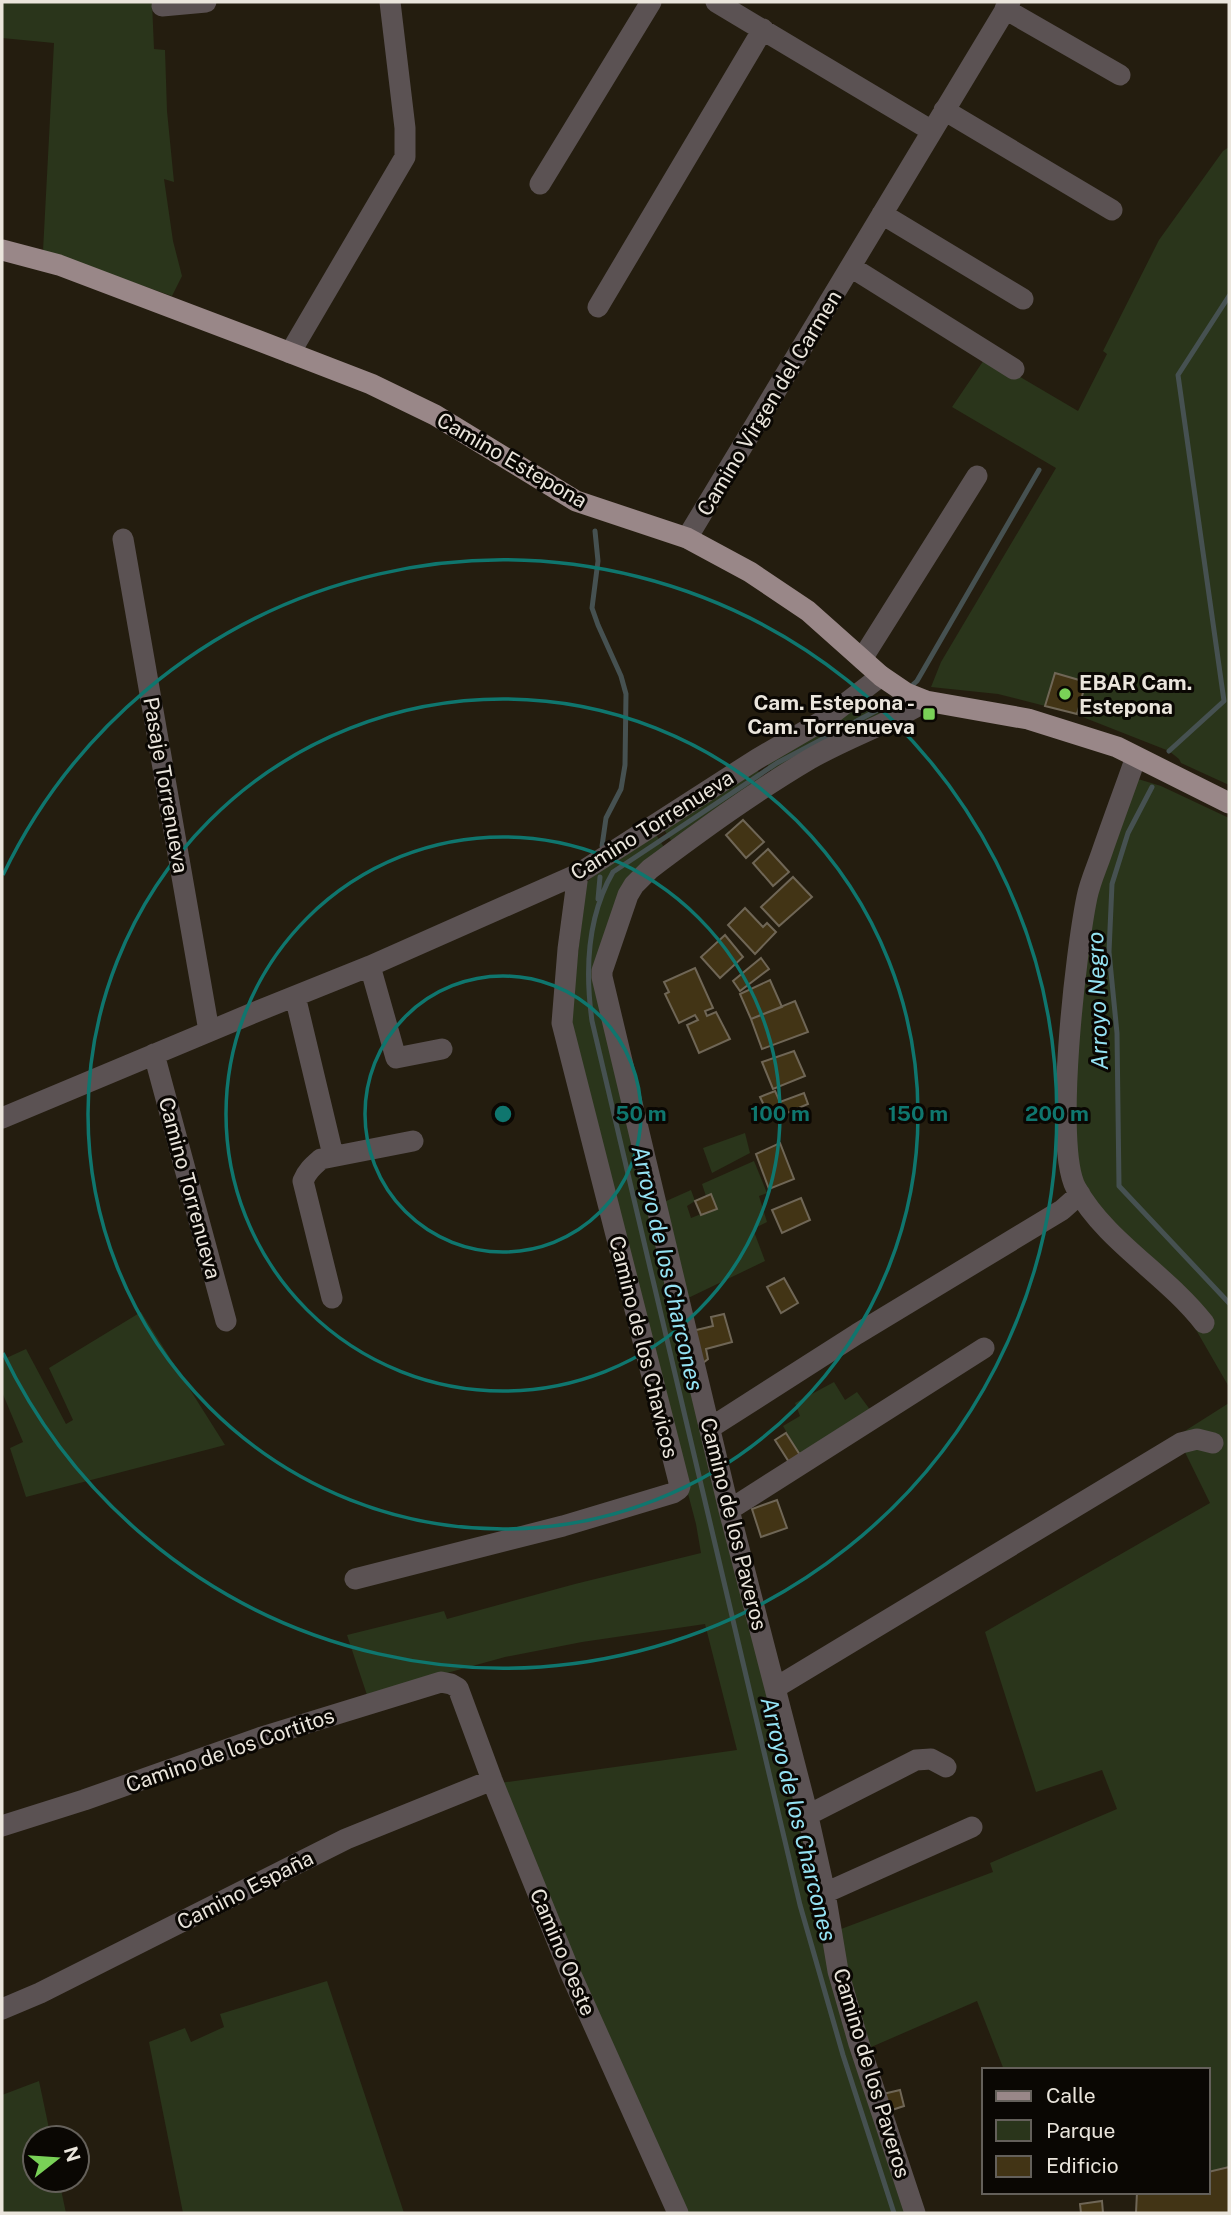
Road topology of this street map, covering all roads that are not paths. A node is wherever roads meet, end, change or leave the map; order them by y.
1 (206, 2) edge
2 (390, 2) edge
3 (651, 2) edge
4 (716, 2) edge
5 (162, 6) dead end
6 (1007, 6) edge
7 (763, 29) junction
8 (1120, 75) dead end
9 (944, 110) junction
10 (932, 131) junction
11 (540, 184) dead end
12 (1112, 211) dead end
13 (882, 214) junction
14 (2, 250) edge
15 (850, 267) junction
16 (1023, 299) dead end
17 (598, 307) dead end
18 (296, 342) junction
19 (1014, 369) dead end
20 (977, 477) dead end
21 (687, 538) junction
22 (123, 539) dead end
23 (862, 659) junction
24 (889, 682) junction
25 (922, 699) junction
26 (1136, 757) junction
27 (764, 771) junction
28 (1229, 803) edge
29 (663, 839) junction
30 (578, 874) junction
31 (370, 966) junction
32 (295, 996) junction
33 (209, 1031) junction
34 (442, 1049) dead end
35 (154, 1054) junction
36 (2, 1118) edge
37 (413, 1142) dead end
38 (334, 1155) junction
39 (1080, 1194) junction
40 (332, 1298) dead end
41 (226, 1321) dead end
42 (1203, 1324) dead end
43 (984, 1348) dead end
44 (710, 1428) junction
45 (1213, 1443) dead end
46 (729, 1510) junction
47 (355, 1579) dead end
48 (457, 1688) joint
49 (775, 1688) junction
50 (946, 1767) dead end
51 (492, 1780) junction
52 (808, 1815) junction
53 (2, 1826) edge
54 (972, 1827) dead end
55 (825, 1893) junction
56 (2, 2010) edge
57 (678, 2213) edge
58 (915, 2213) edge

1 - 5 street
2 - 18 street
3 - 11 street
4 - 7 street
6 - 8 street, Camino Virgen del Carmen
6 - 9 street, Camino Virgen del Carmen
7 - 10 street
7 - 17 street
9 - 10 street, Camino Virgen del Carmen
9 - 12 street
10 - 13 street, Camino Virgen del Carmen
13 - 15 street, Camino Virgen del Carmen
13 - 16 street
14 - 18 main road, Camino Estepona
15 - 19 street, Camino Virgen del Carmen
15 - 21 street, Camino Virgen del Carmen
18 - 21 main road, Camino Estepona
20 - 23 street
21 - 23 main road, Camino Estepona
22 - 33 street, Pasaje Torrenueva
23 - 24 main road, Camino Estepona
24 - 25 main road, Camino Estepona
24 - 27 street, Camino Torrenueva
25 - 26 main road, Camino Estepona
25 - 27 street, Camino de los Paveros
26 - 28 main road, Camino Estepona
26 - 39 street
27 - 29 street, Camino Torrenueva
27 - 29 street, Camino de los Paveros
29 - 30 street, Camino Torrenueva
29 - 44 street, Camino de los Paveros
30 - 31 street, Camino Torrenueva
30 - 47 street, Camino de los Chavicos
31 - 32 street, Camino Torrenueva
31 - 34 street
32 - 33 street, Camino Torrenueva
32 - 38 street
33 - 35 street, Camino Torrenueva
35 - 36 street, Camino Torrenueva
35 - 41 street, Camino Torrenueva
37 - 38 street
38 - 40 street
39 - 42 street
39 - 44 street
43 - 46 street
44 - 46 street, Camino de los Paveros
45 - 49 street
46 - 49 street, Camino de los Paveros
48 - 51 street, Camino Oeste
48 - 53 street, Camino de los Cortitos
49 - 52 street, Camino de los Paveros
50 - 52 street
51 - 56 street, Camino España
51 - 57 street, Camino Oeste
52 - 55 street, Camino de los Paveros
54 - 55 street
55 - 58 street, Camino de los Paveros

